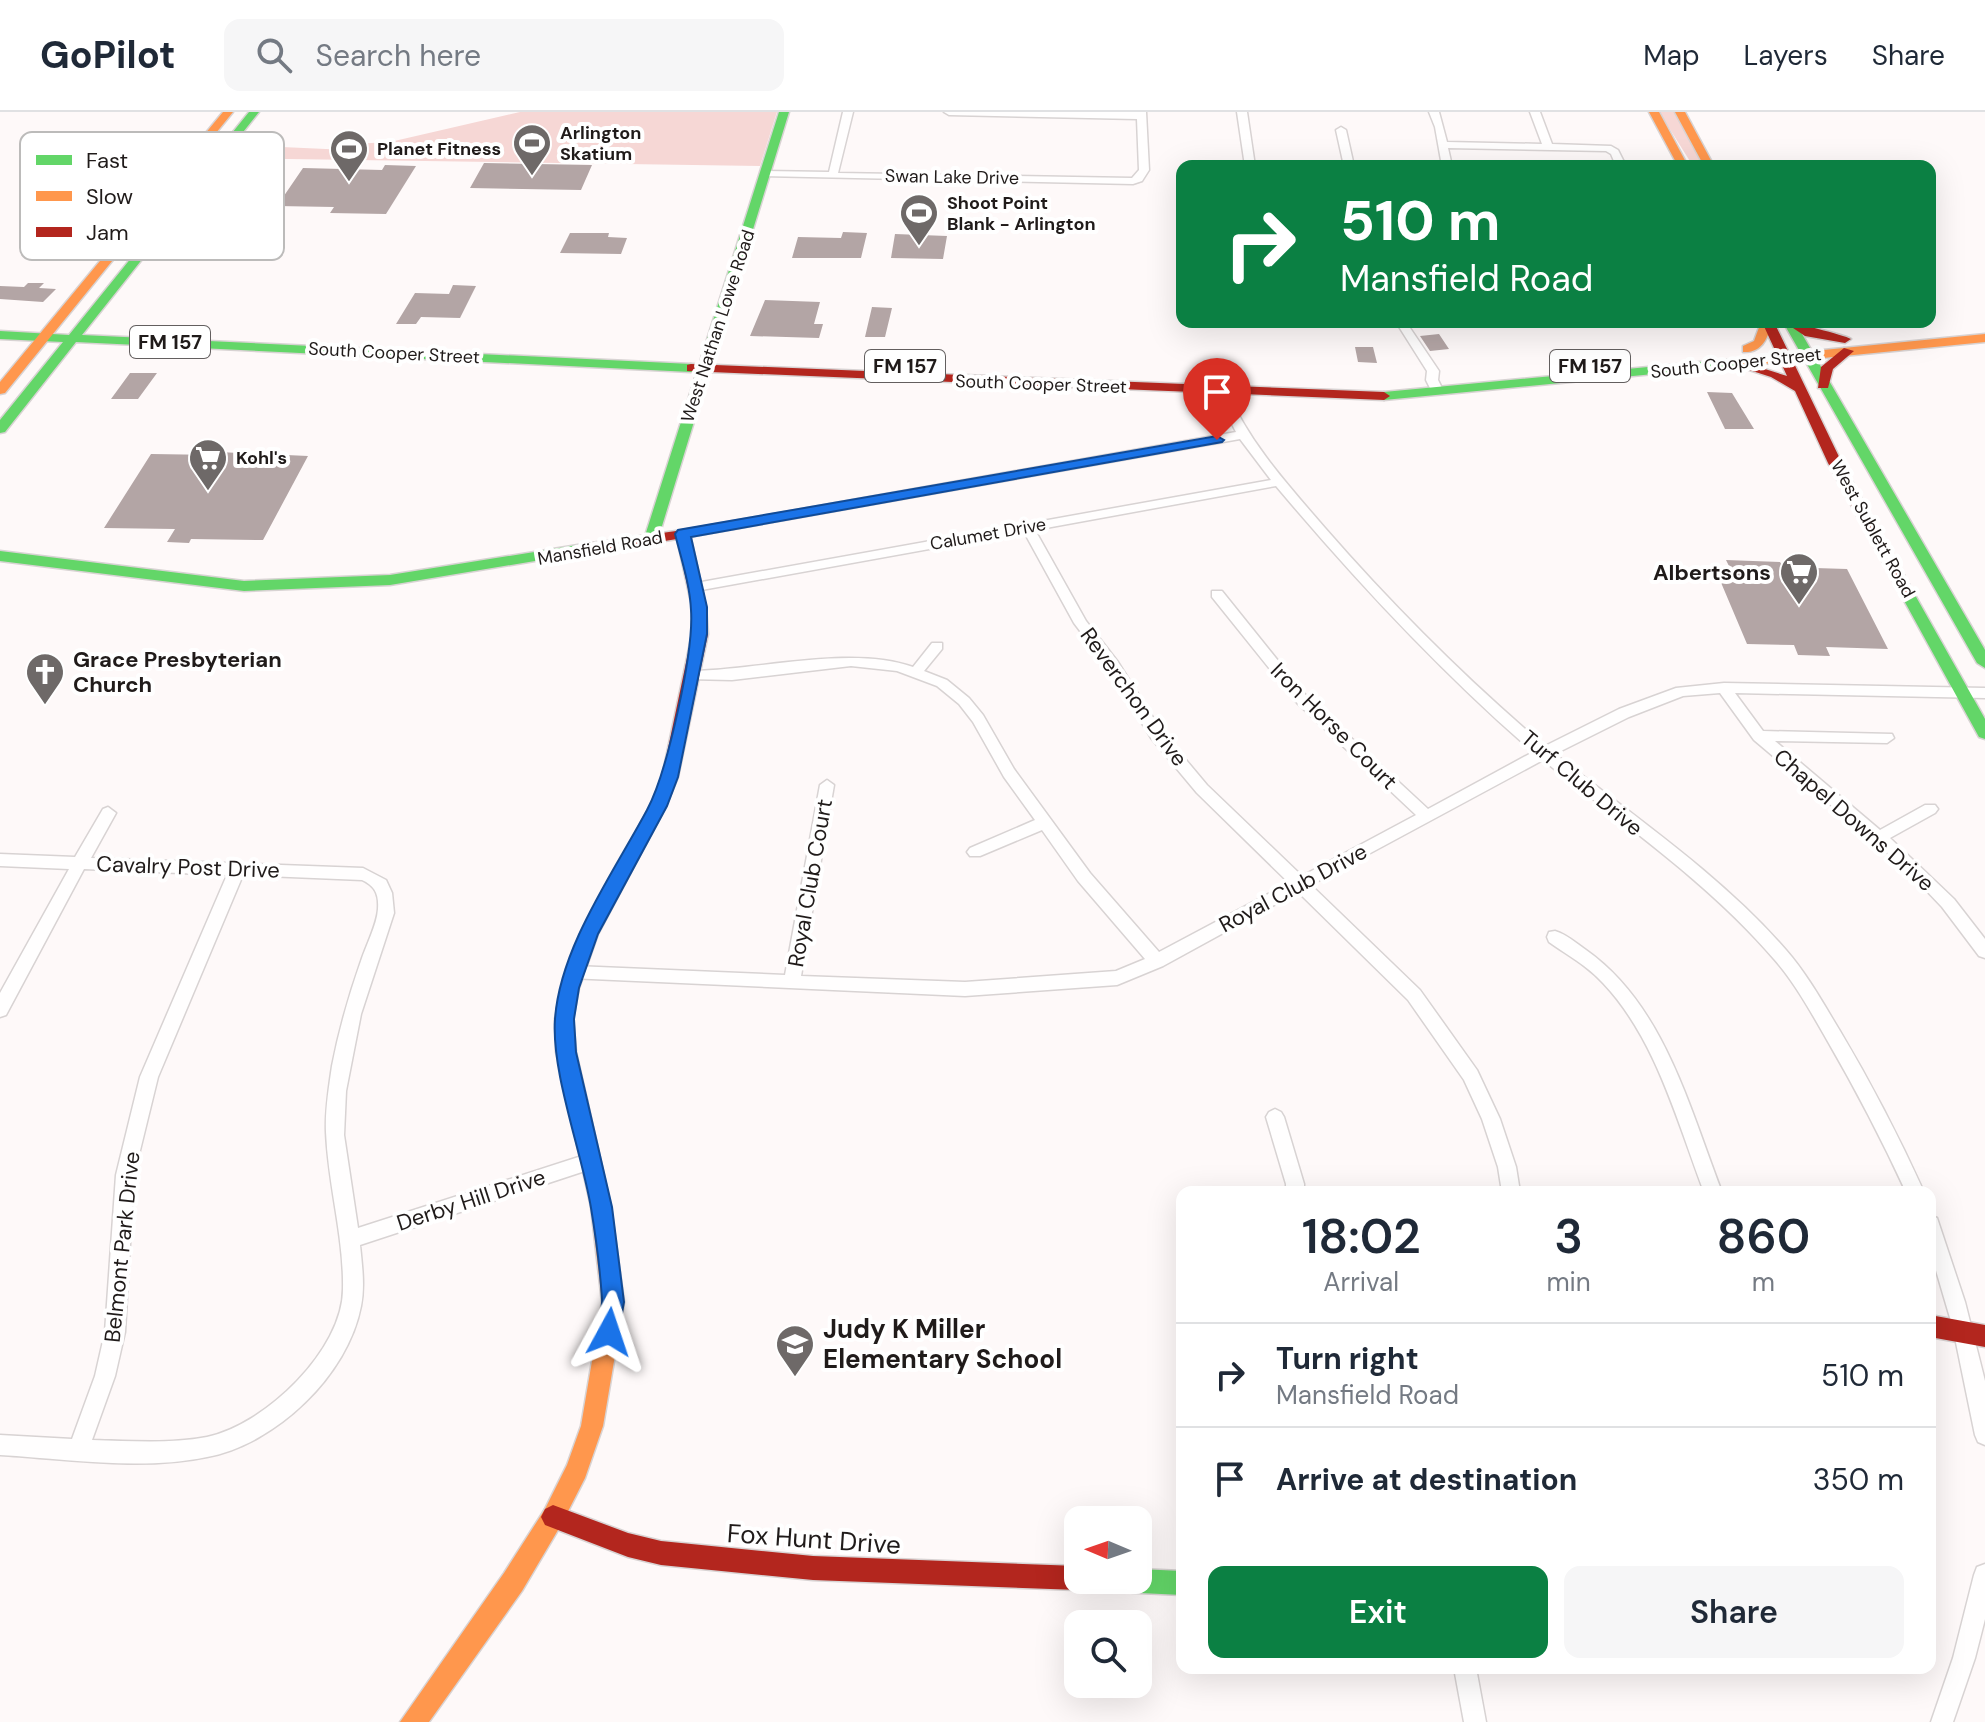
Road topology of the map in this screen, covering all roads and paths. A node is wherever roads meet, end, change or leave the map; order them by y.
1 (228, 112) edge
2 (254, 112) edge
3 (784, 112) edge
4 (848, 112) edge
5 (949, 112) edge
6 (1242, 112) edge
7 (1434, 112) edge
8 (1535, 112) edge
9 (1654, 112) edge
10 (1680, 112) edge
11 (1141, 114) edge
12 (1341, 130) dead end
13 (212, 132) edge
14 (238, 132) edge
15 (1442, 145) junction
16 (1548, 147) junction
17 (1249, 160) edge
18 (1348, 160) edge
19 (1446, 160) edge
20 (1618, 160) edge
21 (1680, 160) edge
22 (1706, 160) edge
23 (765, 174) junction
24 (833, 175) junction
25 (107, 260) edge
26 (135, 260) edge
27 (0, 323) edge
28 (1985, 325) edge
29 (1393, 328) edge
30 (1405, 328) edge
31 (1765, 328) edge
32 (1771, 328) edge
33 (1793, 328) edge
34 (1800, 328) edge
35 (48, 331) junction
36 (76, 332) junction
37 (0, 335) edge
38 (1985, 338) edge
39 (1846, 345) junction
40 (1747, 349) junction
41 (1804, 350) junction
42 (1783, 352) junction
43 (706, 362) junction
44 (1723, 364) junction
45 (982, 375) junction
46 (1823, 385) junction
47 (1435, 386) junction
48 (0, 390) edge
49 (1221, 391) junction
50 (1803, 391) junction
51 (0, 429) edge
52 (1242, 435) junction
53 (1280, 482) junction
54 (1027, 527) junction
55 (683, 534) junction
56 (651, 539) junction
57 (0, 556) edge
58 (696, 587) junction
59 (1217, 594) dead end
60 (937, 646) dead end
61 (1985, 663) edge
62 (916, 672) junction
63 (692, 676) junction
64 (1724, 688) junction
65 (1962, 692) junction
66 (1985, 693) edge
67 (1985, 733) edge
68 (1759, 736) junction
69 (1887, 738) dead end
70 (1544, 753) junction
71 (827, 785) dead end
72 (1930, 809) dead end
73 (108, 813) dead end
74 (1426, 816) junction
75 (1044, 823) junction
76 (1880, 837) junction
77 (975, 852) dead end
78 (0, 860) edge
79 (80, 862) junction
80 (238, 868) junction
81 (1298, 886) junction
82 (1555, 937) dead end
83 (1985, 951) edge
84 (1157, 961) junction
85 (575, 973) junction
86 (792, 982) junction
87 (0, 1010) edge
88 (1275, 1117) dead end
89 (591, 1161) junction
90 (1295, 1186) edge
91 (1510, 1186) edge
92 (1711, 1186) edge
93 (1912, 1186) edge
94 (351, 1239) junction
95 (1936, 1241) edge
96 (1936, 1327) edge
97 (1963, 1332) junction
98 (1985, 1336) edge
99 (1985, 1435) edge
100 (0, 1445) edge
101 (79, 1448) junction
102 (553, 1517) junction
103 (1985, 1575) edge
104 (1064, 1577) edge
105 (1152, 1582) edge
106 (1176, 1583) edge
107 (1466, 1674) edge
108 (413, 1722) edge
109 (1475, 1722) edge
110 (1942, 1722) edge

1 - 13 main road
2 - 14 main road
3 - 23 main road, West Nathan Lowe Road
4 - 24 street
5 - 11 street
6 - 17 street
7 - 15 street
8 - 16 street
9 - 21 main road
10 - 22 main road
11 - 24 street, Swan Lake Drive
12 - 18 street
15 - 16 street
15 - 19 street
16 - 20 street
23 - 24 street, Swan Lake Drive
23 - 43 main road, West Nathan Lowe Road
25 - 35 main road
26 - 36 main road
27 - 35 main road, South Cooper Street / FM 157
28 - 39 main road, South Cooper Street / FM 157
29 - 47 street
30 - 47 street
31 - 40 main road
32 - 42 main road, West Sublett Road
33 - 41 main road, West Sublett Road
34 - 39 main road
35 - 36 main road, South Cooper Street / FM 157
35 - 37 main road, South Cooper Street / FM 157
35 - 48 main road
36 - 43 main road, South Cooper Street / FM 157
36 - 51 main road
38 - 39 main road, South Cooper Street / FM 157
39 - 41 main road, South Cooper Street / FM 157
39 - 46 main road
40 - 42 main road, South Cooper Street / FM 157
40 - 47 main road, South Cooper Street / FM 157
41 - 42 main road, South Cooper Street / FM 157
41 - 46 main road, West Sublett Road
42 - 44 main road, South Cooper Street / FM 157
42 - 50 main road, West Sublett Road
43 - 45 main road, South Cooper Street / FM 157
43 - 56 main road, West Nathan Lowe Road
44 - 47 main road, South Cooper Street / FM 157
44 - 50 main road
45 - 47 main road, South Cooper Street / FM 157
45 - 49 main road, South Cooper Street / FM 157
46 - 61 main road, West Sublett Road
47 - 49 main road, South Cooper Street / FM 157
49 - 52 street, Turf Club Drive
50 - 65 main road, West Sublett Road
52 - 53 street, Turf Club Drive
52 - 55 street, Mansfield Road
53 - 54 street, Calumet Drive
53 - 70 street, Turf Club Drive
54 - 58 street, Calumet Drive
54 - 81 street, Reverchon Drive
55 - 56 main road, Mansfield Road
55 - 58 main road
56 - 57 main road, Mansfield Road
58 - 63 main road
59 - 74 street, Iron Horse Court
60 - 62 street
62 - 63 street
62 - 75 street
63 - 85 main road
64 - 65 street, Royal Club Drive
64 - 68 street, Chapel Downs Drive
64 - 70 street, Royal Club Drive
65 - 66 street, Royal Club Drive
65 - 67 main road, West Sublett Road
68 - 69 street
68 - 76 street, Chapel Downs Drive
70 - 74 street, Royal Club Drive
70 - 93 street, Turf Club Drive
71 - 86 street, Royal Club Court
72 - 76 street
73 - 79 street
74 - 81 street, Royal Club Drive
75 - 77 street
75 - 84 street
76 - 83 street, Chapel Downs Drive
78 - 79 street, Cavalry Post Drive
79 - 80 street, Cavalry Post Drive
79 - 87 street
80 - 94 street, Cavalry Post Drive
80 - 101 street, Belmont Park Drive
81 - 84 street, Royal Club Drive
81 - 91 street, Reverchon Drive
82 - 92 street
84 - 86 street, Royal Club Drive
85 - 86 street, Royal Club Drive
85 - 89 main road
88 - 90 street
89 - 94 street, Derby Hill Drive
89 - 102 main road
94 - 101 street
95 - 97 street
96 - 97 main road
97 - 98 main road
97 - 99 street
100 - 101 street
102 - 104 main road, Fox Hunt Drive
102 - 108 main road
103 - 110 street
105 - 106 main road
107 - 109 street

